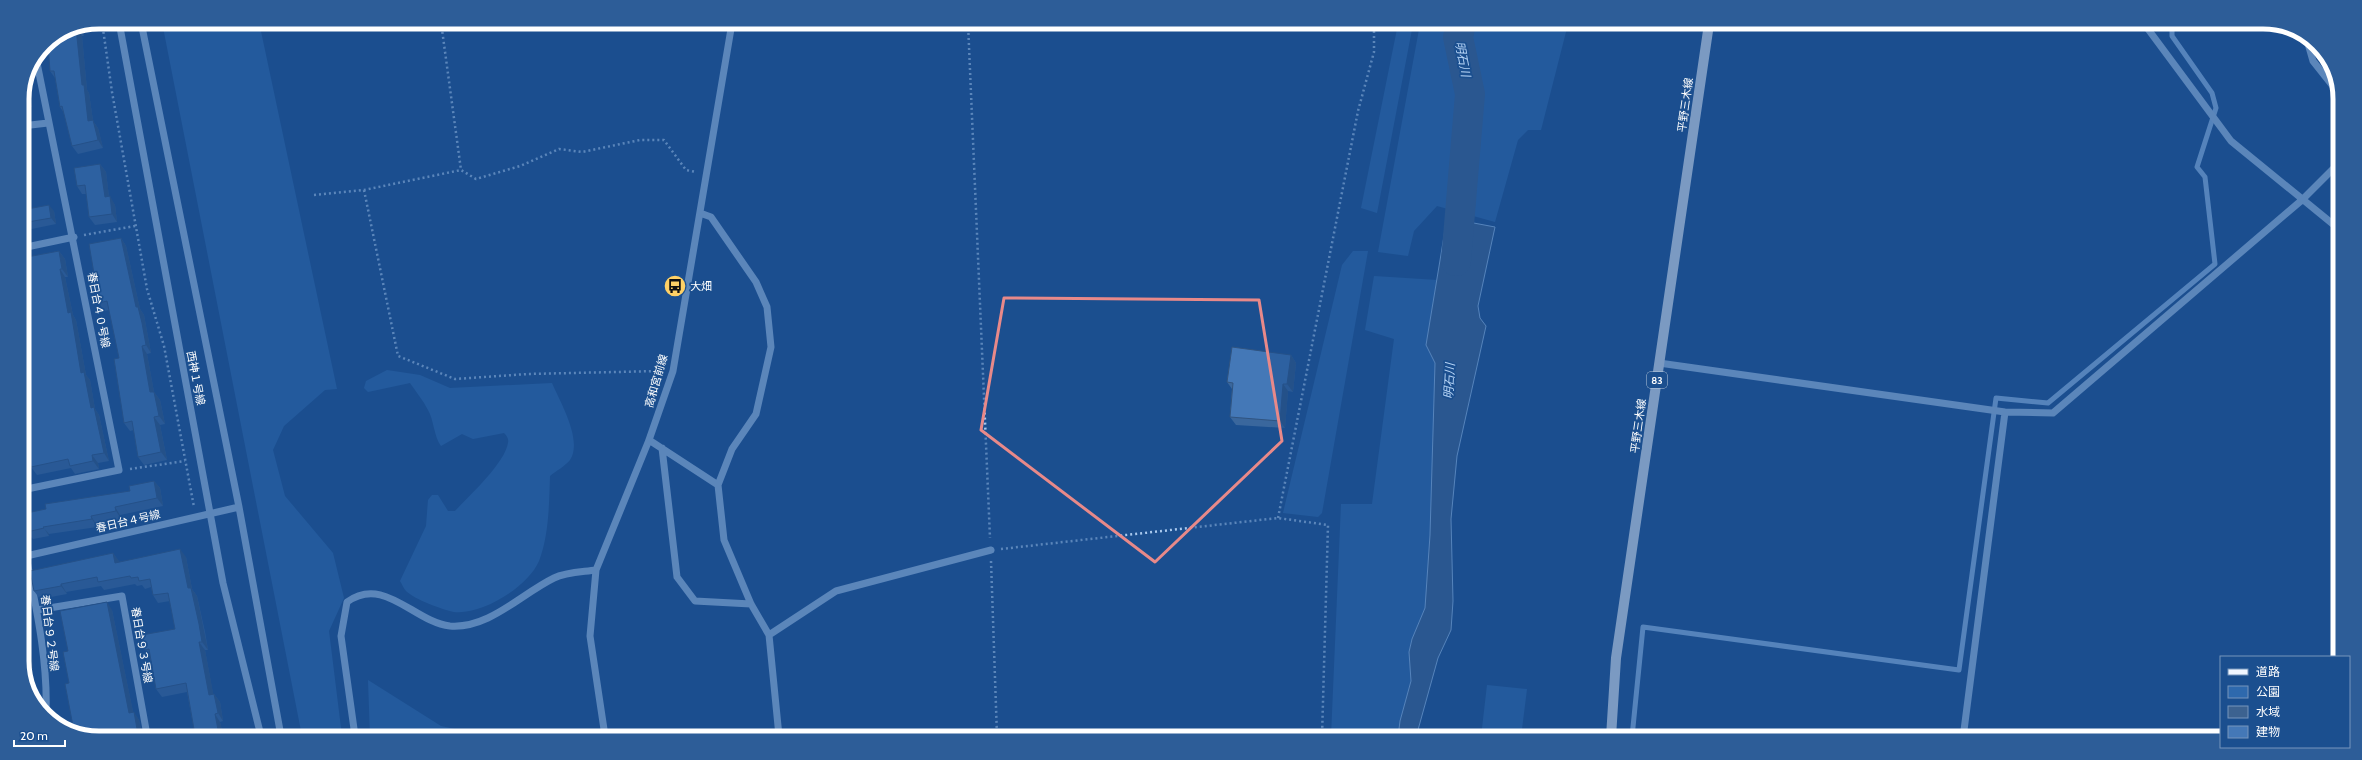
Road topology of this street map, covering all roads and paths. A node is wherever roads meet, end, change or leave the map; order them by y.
1 (103, 29) edge
2 (120, 29) edge
3 (142, 29) edge
4 (442, 29) edge
5 (731, 29) edge
6 (968, 29) edge
7 (1374, 29) edge
8 (1708, 29) edge
9 (2149, 29) edge
10 (2309, 46) edge
11 (37, 66) edge
12 (2331, 84) edge
13 (48, 123) junction
14 (29, 125) edge
15 (2333, 169) edge
16 (461, 170) junction
17 (706, 175) junction
18 (364, 190) junction
19 (314, 195) dead end
20 (2302, 200) junction
21 (700, 213) junction
22 (2333, 223) edge
23 (135, 226) junction
24 (74, 237) junction
25 (29, 247) edge
26 (1659, 363) junction
27 (673, 371) junction
28 (2005, 412) junction
29 (649, 440) junction
30 (662, 448) junction
31 (185, 461) junction
32 (119, 470) junction
33 (718, 485) junction
34 (29, 489) edge
35 (239, 507) junction
36 (211, 514) junction
37 (196, 517) junction
38 (1278, 518) junction
39 (991, 550) junction
40 (29, 556) edge
41 (596, 570) junction
42 (29, 577) edge
43 (751, 604) junction
44 (37, 610) junction
45 (769, 635) junction
46 (46, 706) edge
47 (146, 731) edge
48 (260, 731) edge
49 (280, 731) edge
50 (354, 731) edge
51 (604, 731) edge
52 (779, 731) edge
53 (997, 731) edge
54 (1322, 731) edge
55 (1610, 731) edge
56 (1964, 731) edge

1 - 23 path
2 - 36 street, 西神１号線
3 - 35 street, 西神１号線
4 - 16 path
5 - 17 street, 高和宮前線
6 - 39 path
7 - 38 path
8 - 26 main road, 平野三木線 / 83
9 - 20 street
10 - 12 street
11 - 13 street, 春日台４０号線
13 - 14 street
13 - 24 street, 春日台４０号線
15 - 20 street
16 - 17 path
16 - 18 path
17 - 21 street, 高和宮前線
18 - 19 path
18 - 27 path
20 - 22 street
20 - 28 street
21 - 27 street, 高和宮前線
21 - 33 street
23 - 24 path
23 - 31 path
24 - 25 street
24 - 32 street, 春日台４０号線
26 - 28 street
26 - 55 main road, 平野三木線 / 83
27 - 29 street, 高和宮前線
28 - 56 street
29 - 30 street
29 - 41 street, 高和宮前線
30 - 33 street
30 - 43 street
31 - 32 path
31 - 37 path
32 - 34 street
33 - 43 street
35 - 36 street, 春日台４号線
35 - 49 street, 西神１号線
36 - 37 street, 春日台４号線
36 - 48 street, 西神１号線
37 - 40 street, 春日台４号線
38 - 39 path
38 - 54 path
39 - 45 street
39 - 53 path
41 - 50 street
41 - 51 street, 高和宮前線
42 - 44 street, 春日台９２号線
43 - 45 street
44 - 46 street, 春日台９２号線
44 - 47 street, 春日台９３号線
45 - 52 street

